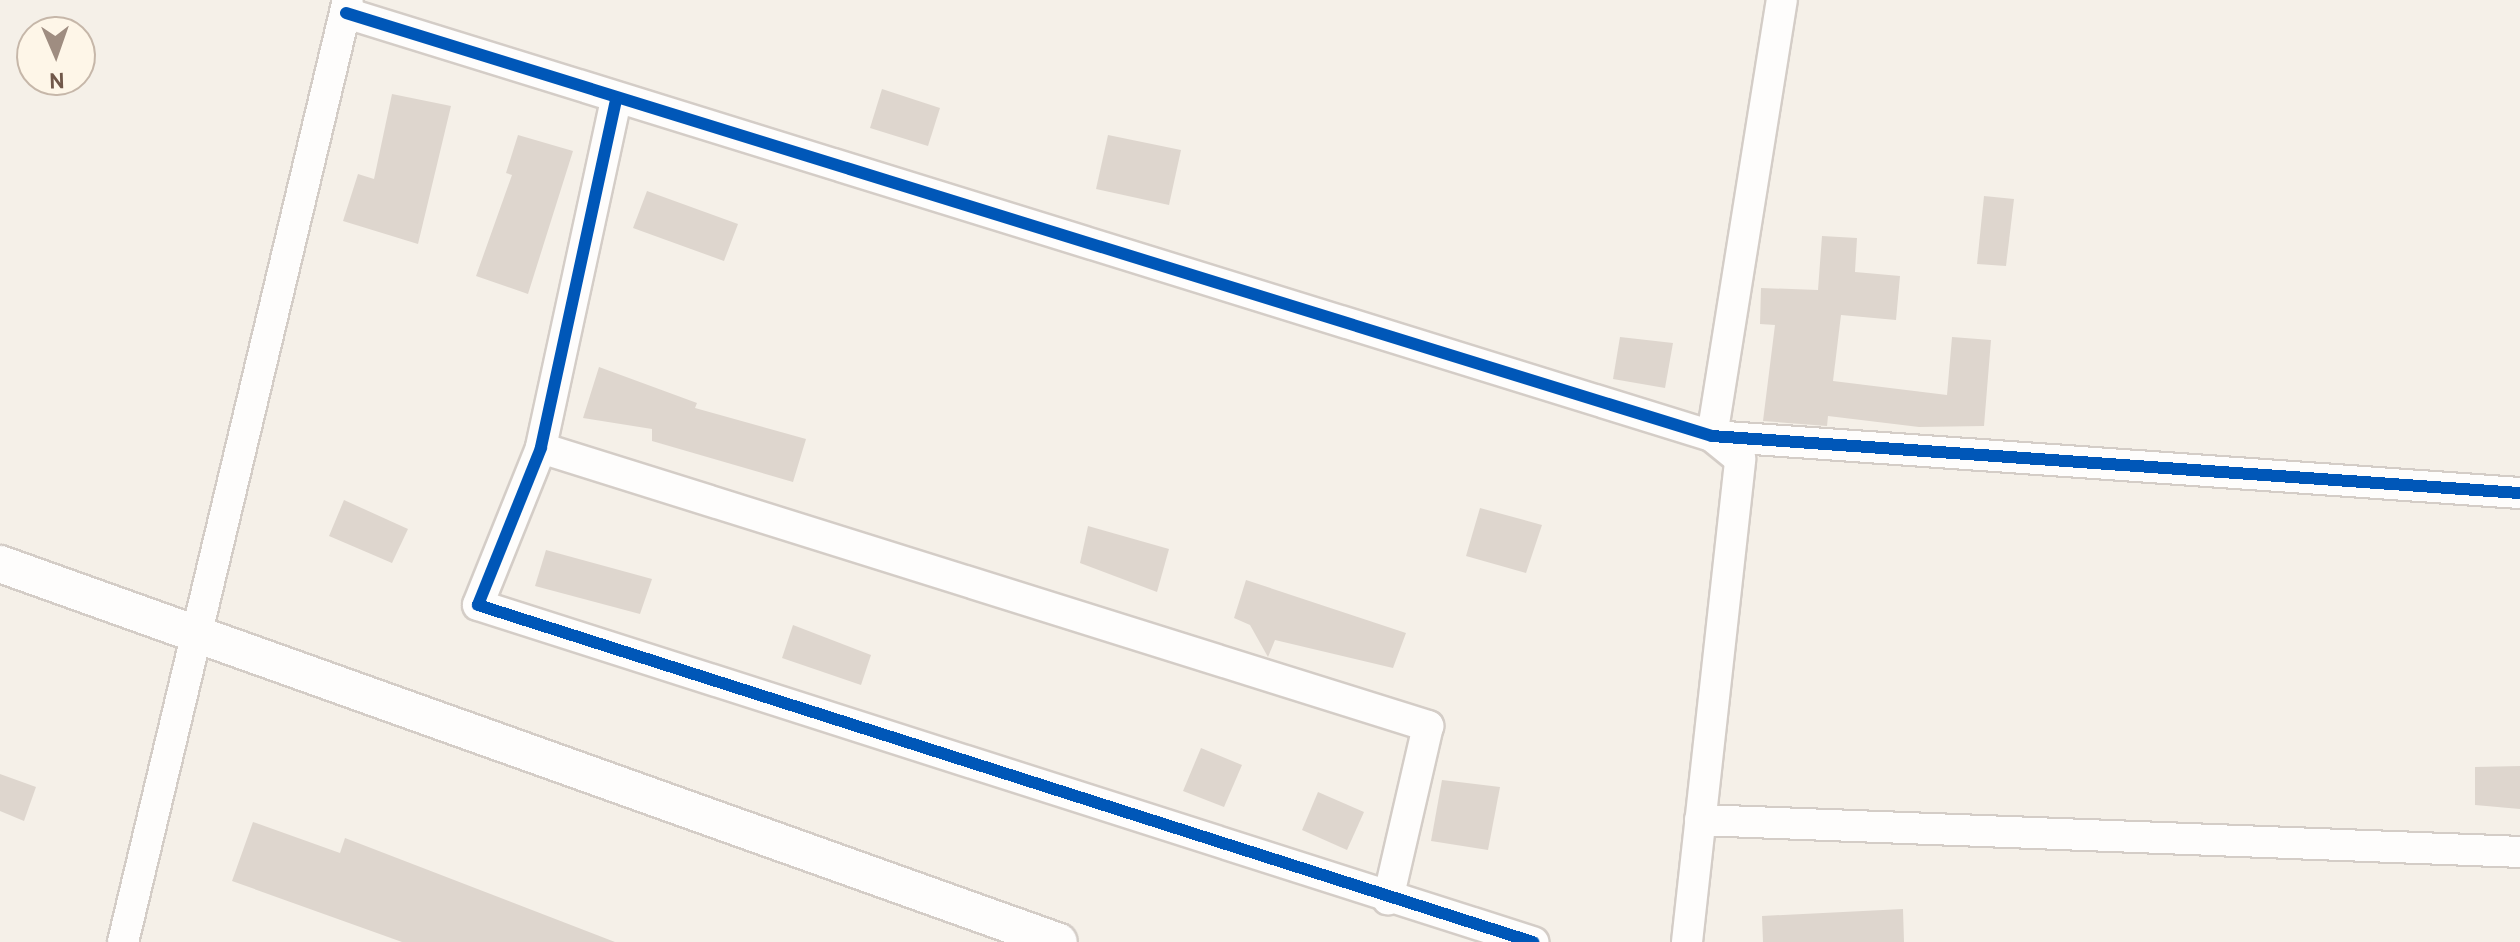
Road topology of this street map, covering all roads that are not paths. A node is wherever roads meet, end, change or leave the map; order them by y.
1 (1782, 0) edge
2 (347, 6) edge
3 (616, 100) junction
4 (1712, 436) junction
5 (541, 448) junction
6 (2520, 493) edge
7 (0, 564) edge
8 (194, 631) junction
9 (1700, 820) junction
10 (2520, 852) edge
11 (1388, 899) junction
12 (123, 942) edge
13 (1059, 942) edge
14 (1533, 942) edge
15 (1687, 942) edge

1 - 4 street
2 - 3 street
2 - 8 street
3 - 4 street
3 - 5 street
4 - 6 street
4 - 9 street
5 - 11 street
5 - 11 street
7 - 8 street
8 - 12 street
8 - 13 street
9 - 10 street
9 - 15 street
11 - 14 street

